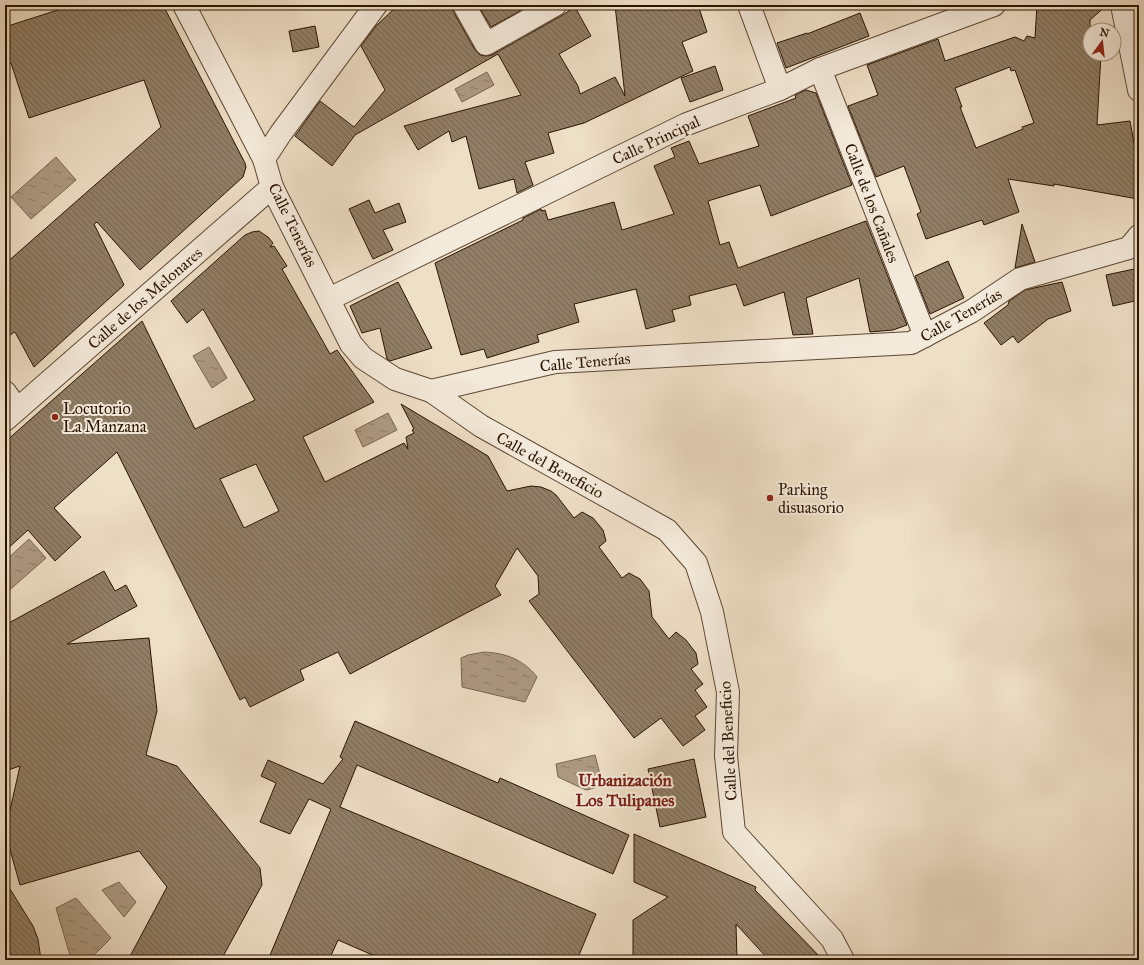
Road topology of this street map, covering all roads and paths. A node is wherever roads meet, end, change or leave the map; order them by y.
1 (184, 5) edge
2 (376, 5) edge
3 (464, 5) edge
4 (555, 5) edge
5 (749, 5) edge
6 (994, 5) edge
7 (1122, 5) edge
8 (820, 69) junction
9 (780, 89) junction
10 (1139, 90) edge
11 (264, 160) junction
12 (272, 187) junction
13 (1139, 236) edge
14 (329, 299) junction
15 (925, 336) junction
16 (431, 391) junction
17 (9, 407) edge
18 (843, 960) edge

1 - 11 street, Calle Tenerías
2 - 11 street
3 - 4 street
5 - 9 street
6 - 8 street, Calle Principal
7 - 10 street
8 - 9 street, Calle Principal
8 - 15 street, Calle de los Cañales
9 - 14 street, Calle Principal
11 - 12 street, Calle Tenerías
12 - 14 street, Calle Tenerías
12 - 17 street, Calle de los Melonares
13 - 15 street, Calle Tenerías
14 - 16 street, Calle Tenerías
15 - 16 street, Calle Tenerías
16 - 18 street, Calle del Beneficio

